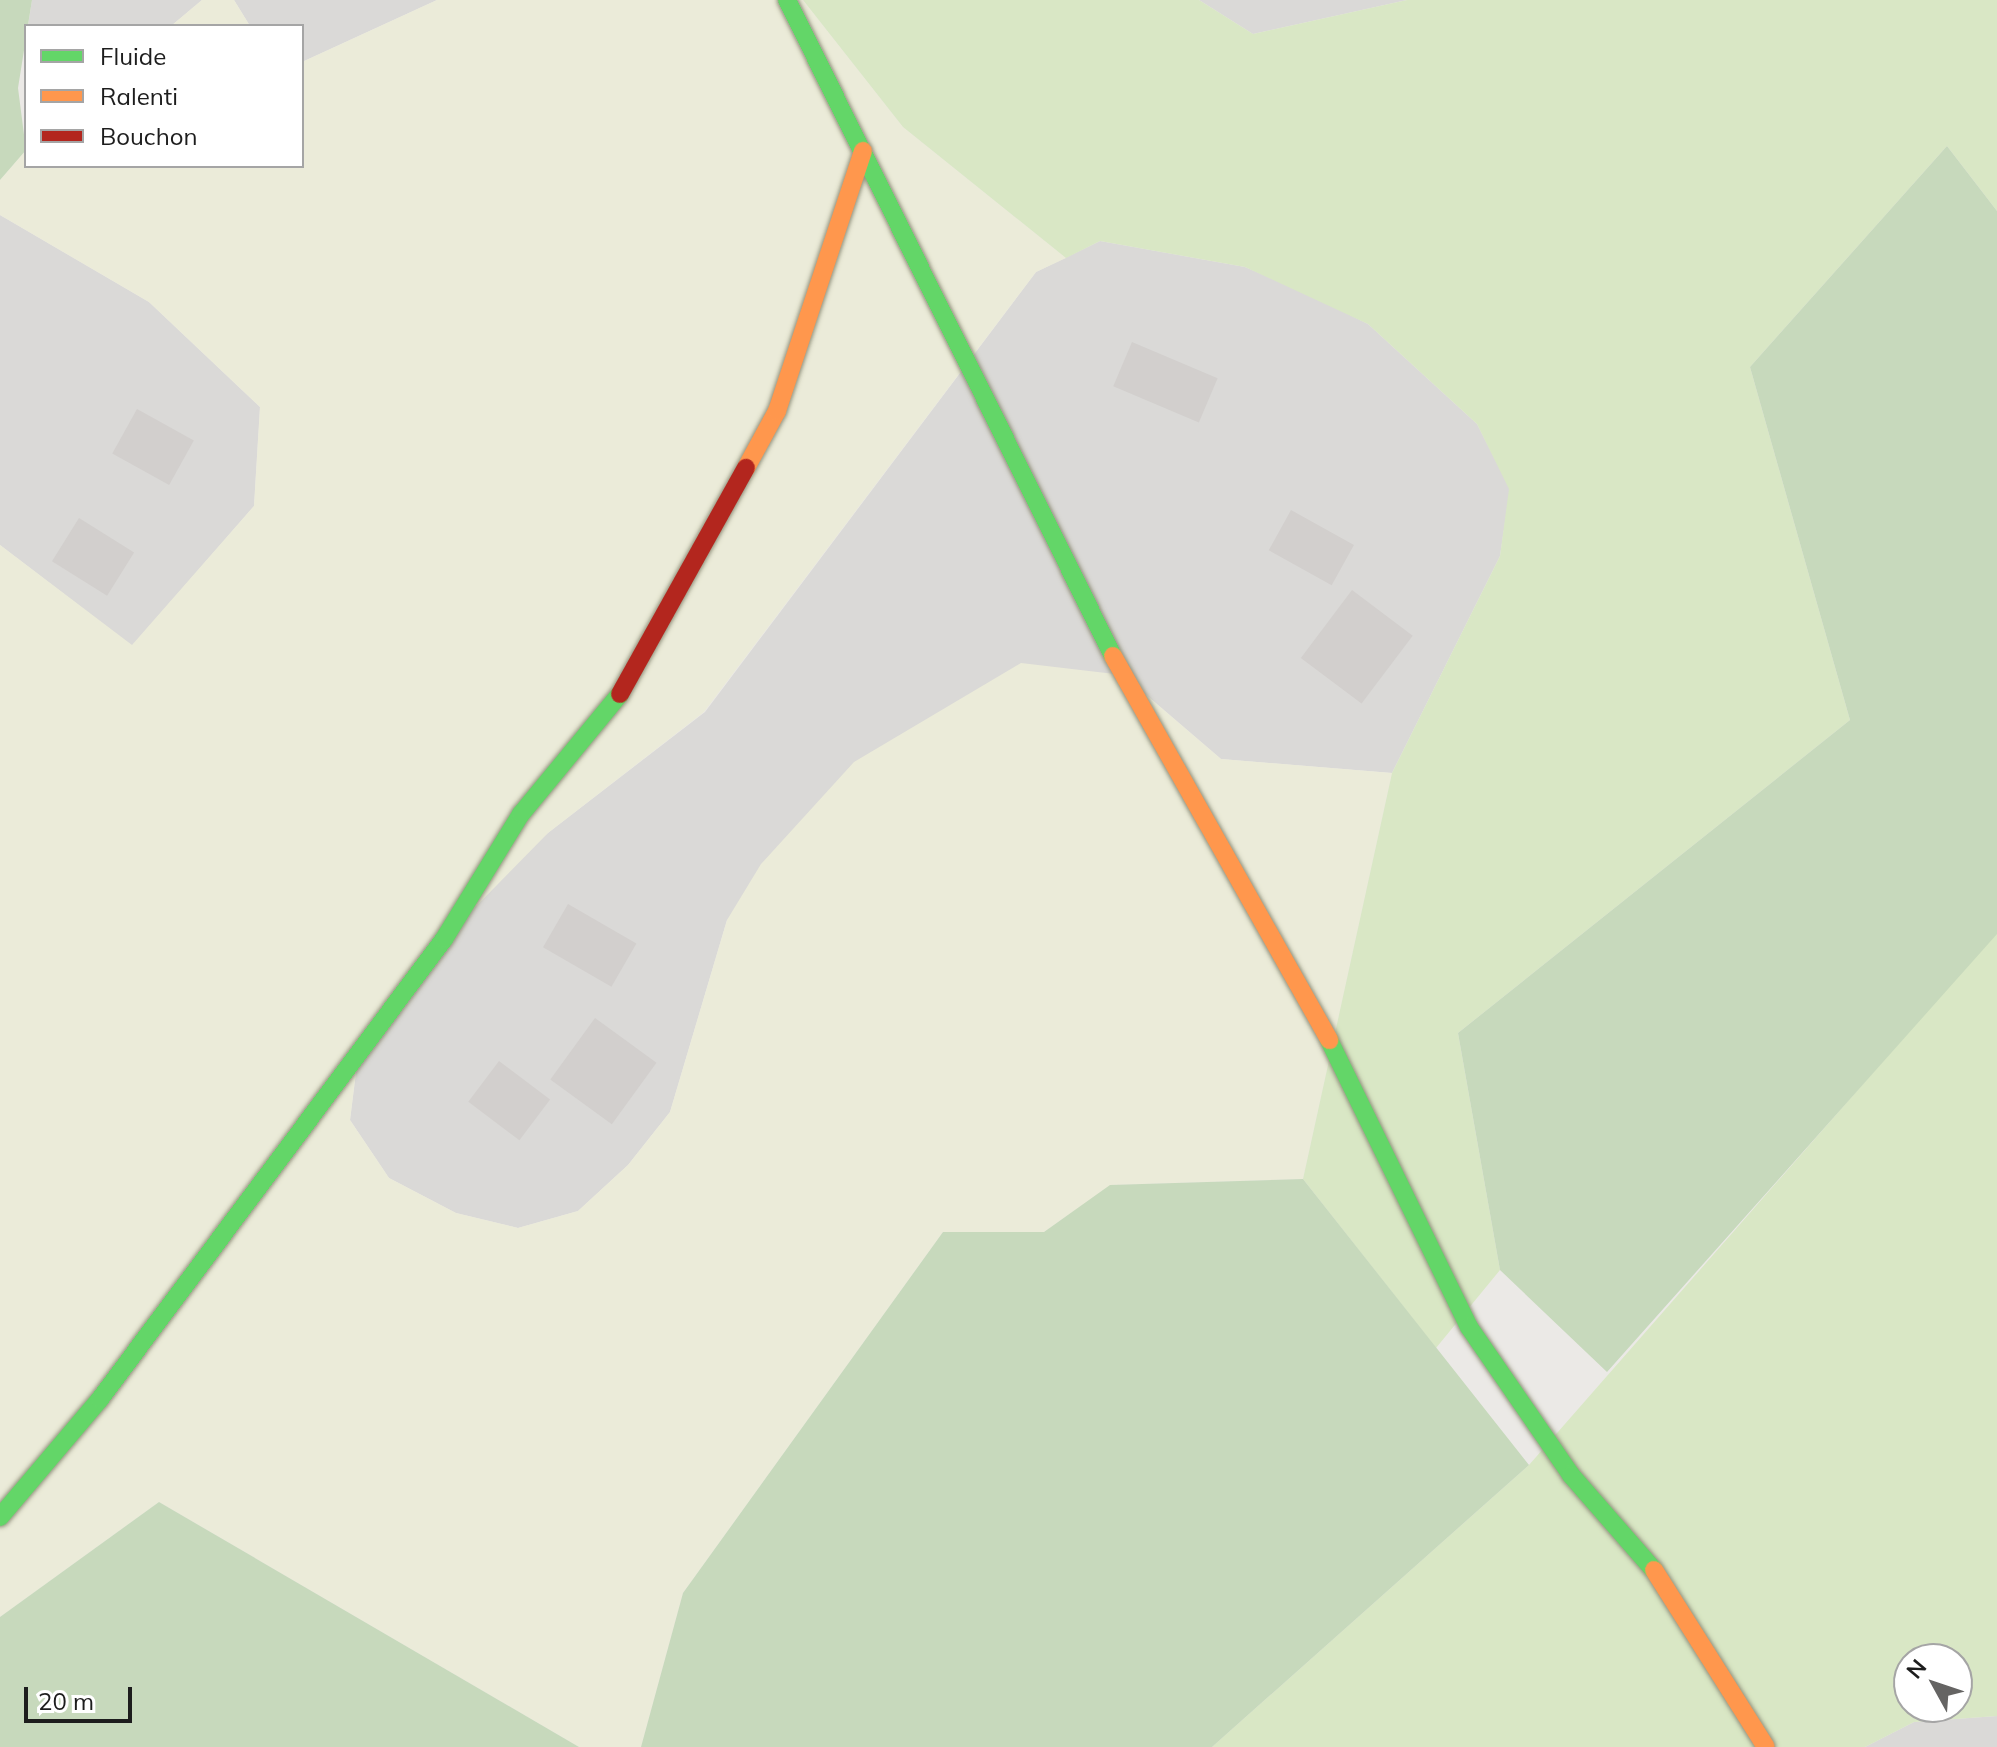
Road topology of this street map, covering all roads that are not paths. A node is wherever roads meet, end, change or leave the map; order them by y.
1 (787, 0) edge
2 (863, 151) junction
3 (0, 1517) edge
4 (1766, 1747) edge

1 - 2 street
2 - 3 street
2 - 4 street

